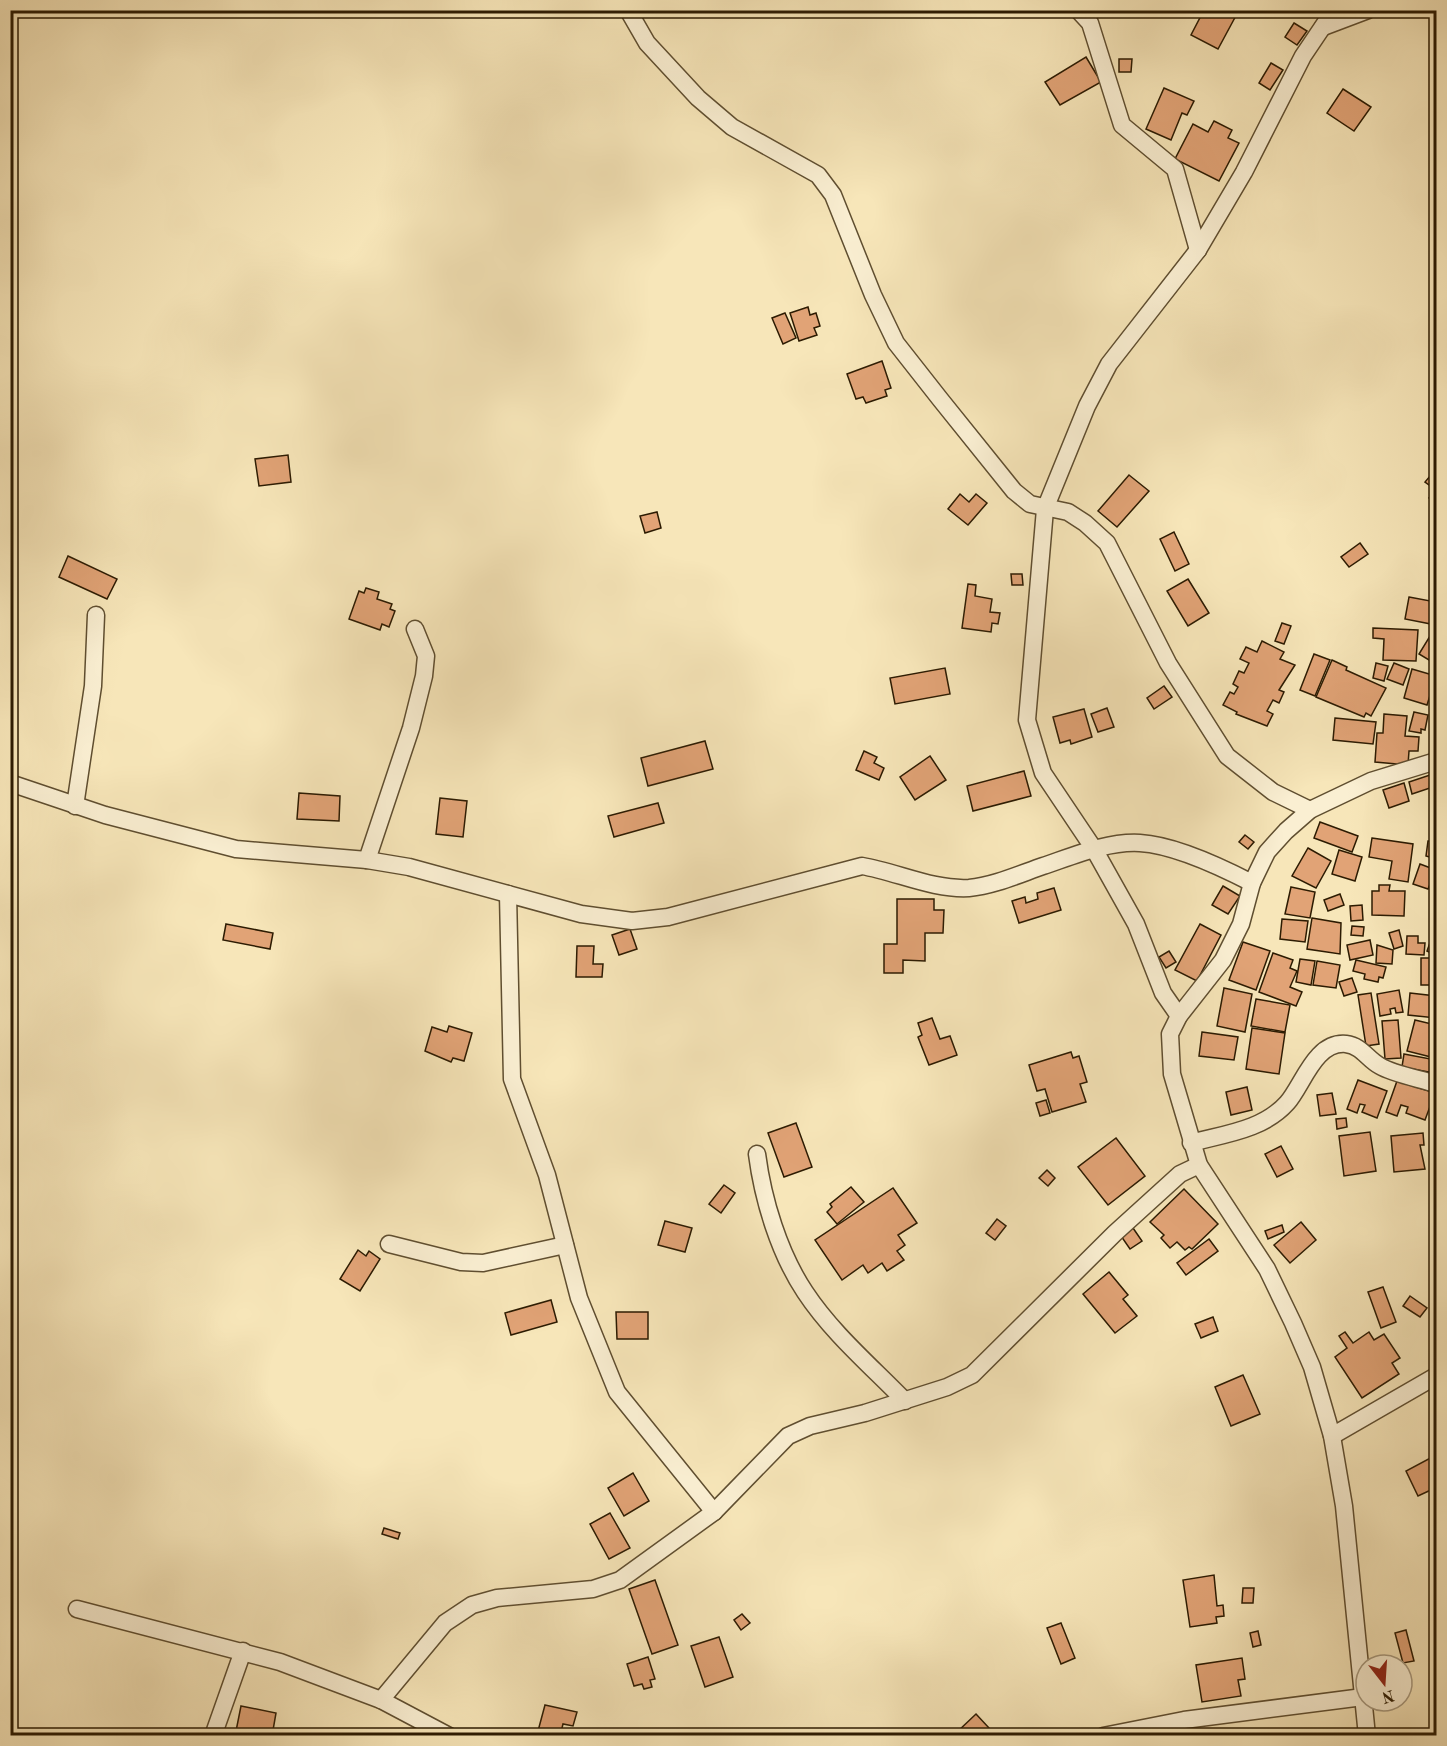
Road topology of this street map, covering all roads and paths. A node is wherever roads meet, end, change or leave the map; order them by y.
1 (628, 10) edge
2 (1078, 10) edge
3 (1334, 10) edge
4 (1368, 10) edge
5 (1323, 27) junction
6 (1198, 250) junction
7 (1045, 509) junction
8 (96, 615) dead end
9 (415, 628) dead end
10 (1437, 761) edge
11 (10, 783) edge
12 (75, 806) junction
13 (1310, 810) junction
14 (1094, 849) junction
15 (367, 860) junction
16 (1252, 883) junction
17 (508, 894) junction
18 (1179, 1016) junction
19 (1437, 1084) edge
20 (1191, 1143) junction
21 (757, 1154) dead end
22 (1199, 1165) junction
23 (389, 1244) dead end
24 (565, 1245) junction
25 (1437, 1376) edge
26 (905, 1401) junction
27 (1332, 1436) junction
28 (714, 1512) junction
29 (77, 1609) dead end
30 (243, 1651) junction
31 (1359, 1653) edge
32 (1354, 1698) edge
33 (381, 1700) junction
34 (1365, 1713) edge
35 (213, 1736) edge
36 (449, 1736) edge
37 (1103, 1736) edge
38 (1367, 1736) edge

1 - 7 street
2 - 6 street
3 - 5 street
4 - 5 street
5 - 6 street
6 - 7 street
7 - 13 street
7 - 14 street
8 - 12 street
9 - 15 street
10 - 13 street
11 - 12 street
12 - 15 street
13 - 16 street
14 - 16 street
14 - 17 street
14 - 18 street
15 - 17 street
16 - 18 street
17 - 24 street
18 - 20 street
19 - 20 street
20 - 22 street
21 - 26 street
22 - 26 street
22 - 27 street
23 - 24 street
24 - 28 street
25 - 27 street
26 - 28 street
27 - 31 street
28 - 33 street
29 - 30 street
30 - 33 street
30 - 35 street
32 - 37 street
33 - 36 street
34 - 38 street

